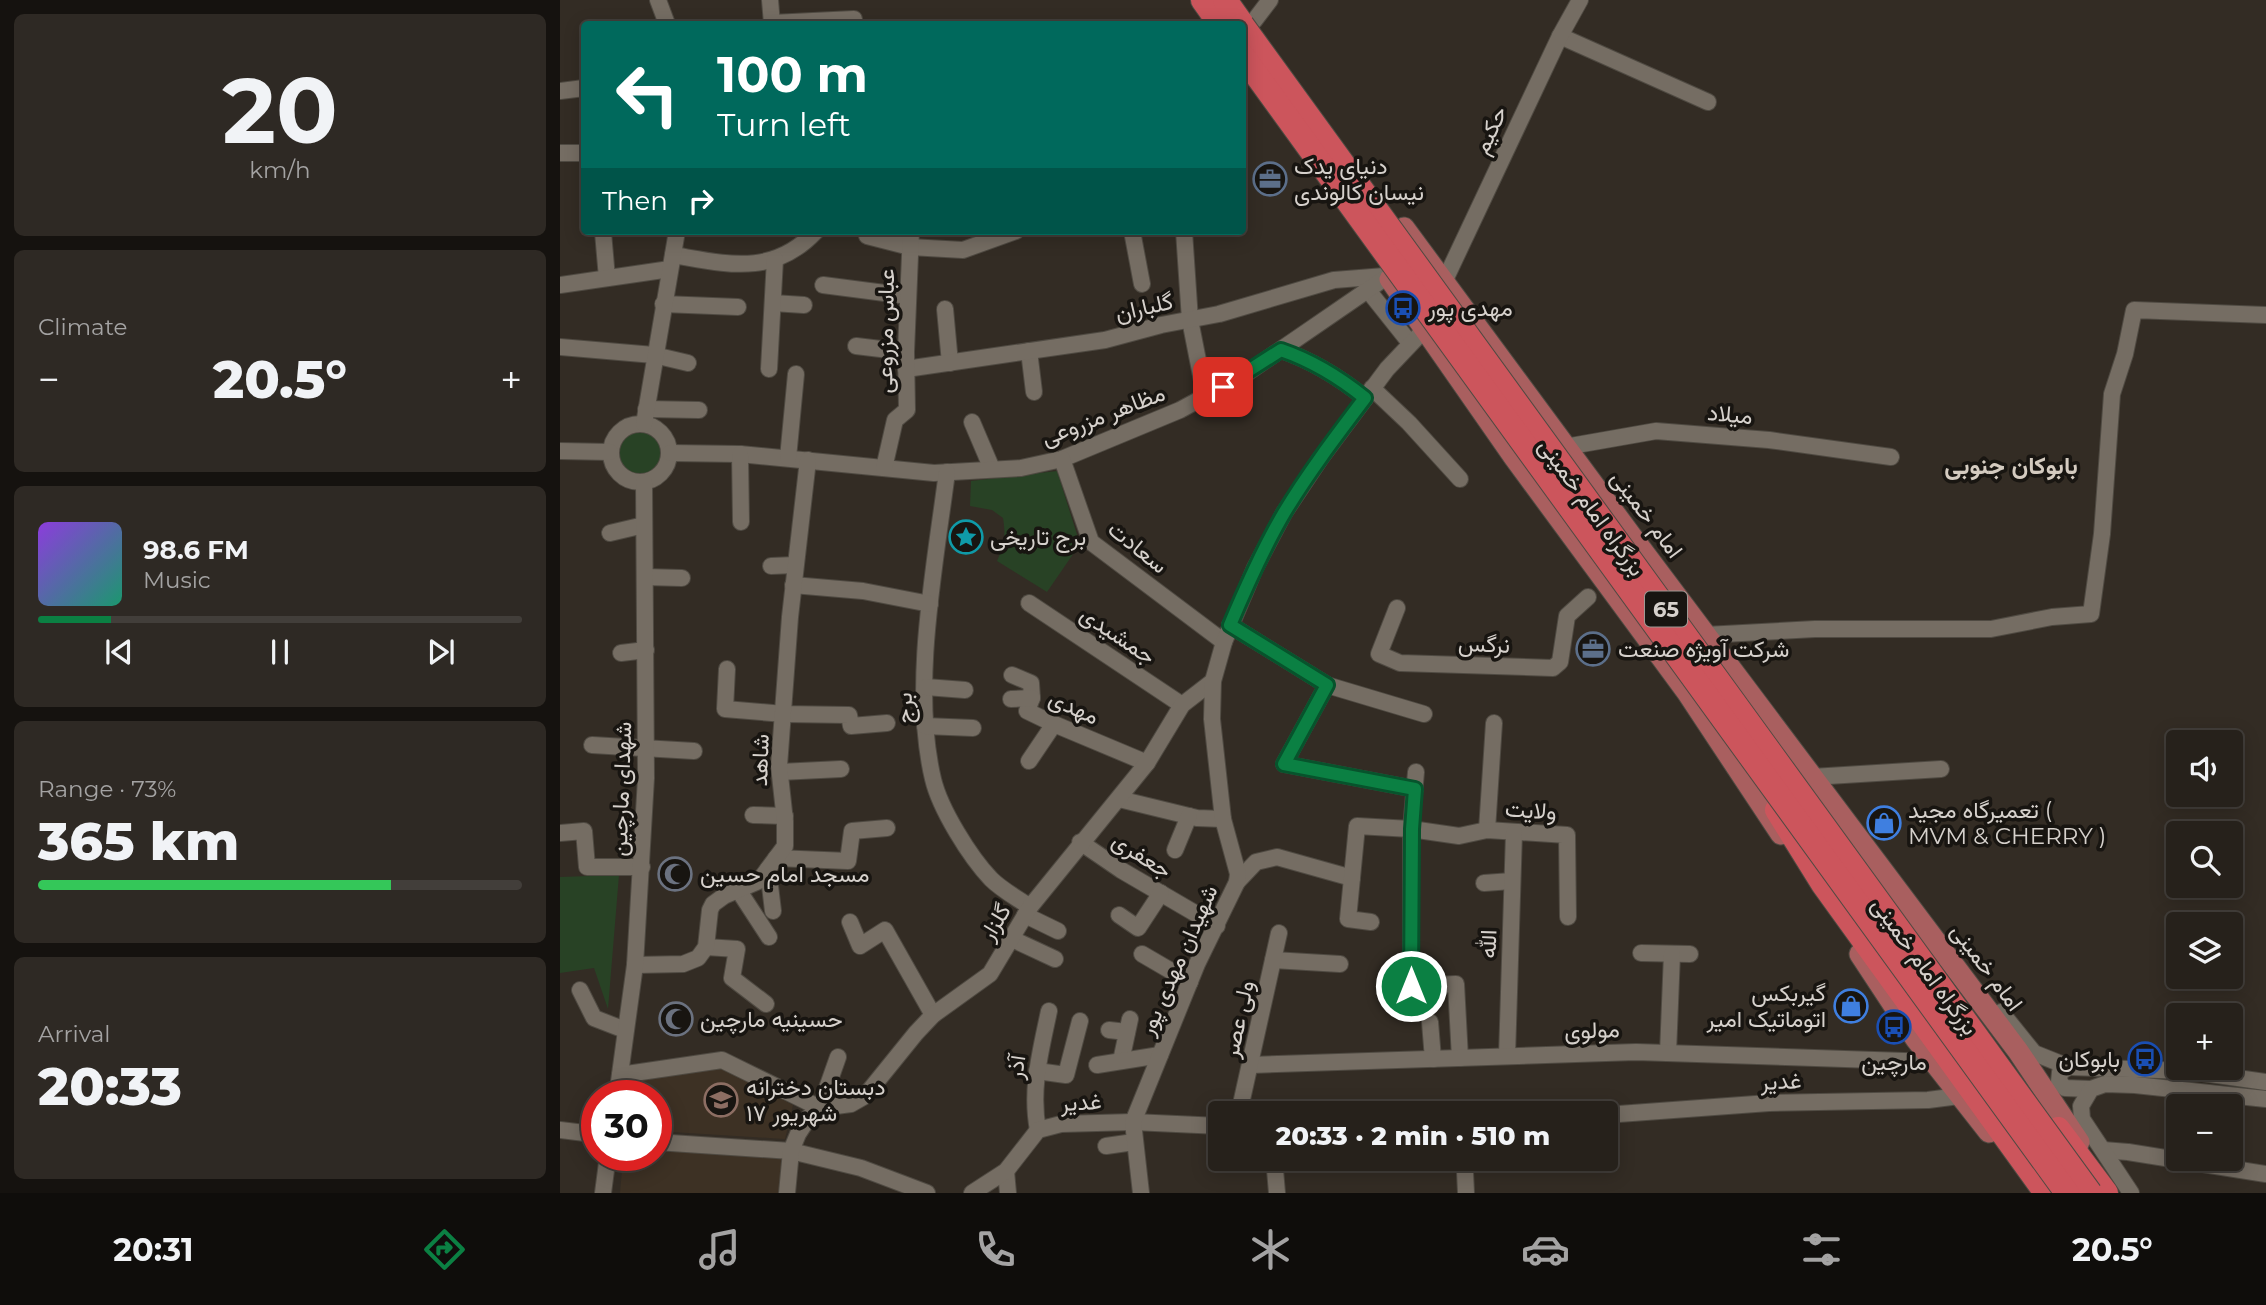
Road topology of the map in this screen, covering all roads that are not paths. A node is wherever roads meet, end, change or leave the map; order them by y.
1 (658, 0) edge
2 (769, 0) edge
3 (1189, 0) edge
4 (1203, 0) edge
5 (1225, 0) edge
6 (1239, 0) edge
7 (1270, 0) edge
8 (1580, 0) edge
9 (854, 19) dead end
10 (666, 21) edge
11 (772, 21) edge
12 (821, 21) edge
13 (1204, 21) edge
14 (1218, 21) edge
15 (1244, 21) edge
16 (1245, 21) edge
17 (1246, 23) edge
18 (1560, 36) junction
19 (1246, 60) edge
20 (1246, 80) edge
21 (581, 89) edge
22 (560, 92) edge
23 (1708, 102) dead end
24 (560, 153) edge
25 (581, 153) edge
26 (603, 235) edge
27 (676, 235) edge
28 (812, 235) edge
29 (1133, 235) edge
30 (1184, 235) edge
31 (867, 236) dead end
32 (980, 238) edge
33 (910, 239) edge
34 (775, 259) junction
35 (671, 262) junction
36 (1388, 276) junction
37 (607, 278) junction
38 (1444, 282) junction
39 (1142, 284) dead end
40 (560, 285) edge
41 (823, 285) dead end
42 (1367, 289) junction
43 (908, 296) junction
44 (773, 303) junction
45 (663, 304) junction
46 (804, 305) dead end
47 (738, 307) dead end
48 (945, 309) dead end
49 (2266, 315) edge
50 (1190, 320) junction
51 (1417, 337) junction
52 (856, 346) dead end
53 (560, 347) edge
54 (1281, 350) junction
55 (1030, 351) junction
56 (906, 352) junction
57 (654, 355) junction
58 (688, 363) dead end
59 (950, 363) junction
60 (769, 369) dead end
61 (906, 369) junction
62 (796, 374) dead end
63 (1034, 392) dead end
64 (1369, 393) junction
65 (1205, 396) junction
66 (699, 410) dead end
67 (645, 416) junction
68 (972, 422) dead end
69 (1565, 447) junction
70 (560, 451) edge
71 (610, 452) junction
72 (670, 453) junction
73 (740, 454) junction
74 (1891, 457) dead end
75 (788, 458) junction
76 (1062, 459) junction
77 (808, 460) junction
78 (884, 468) junction
79 (992, 469) junction
80 (947, 472) junction
81 (1460, 479) dead end
82 (644, 482) junction
83 (1603, 498) junction
84 (741, 522) dead end
85 (1565, 524) junction
86 (644, 525) junction
87 (610, 533) dead end
88 (795, 565) junction
89 (771, 566) dead end
90 (645, 577) junction
91 (682, 578) dead end
92 (793, 585) junction
93 (1588, 597) dead end
94 (1029, 603) dead end
95 (930, 604) junction
96 (1396, 608) dead end
97 (1230, 625) junction
98 (1705, 635) junction
99 (1224, 642) junction
100 (646, 650) junction
101 (621, 653) dead end
102 (727, 669) dead end
103 (1012, 675) dead end
104 (1213, 681) junction
105 (1327, 685) junction
106 (926, 687) junction
107 (965, 690) dead end
108 (1718, 696) junction
109 (1032, 698) junction
110 (1011, 699) dead end
111 (1182, 705) junction
112 (785, 714) junction
113 (1424, 714) dead end
114 (887, 723) dead end
115 (1494, 723) dead end
116 (1054, 724) junction
117 (925, 726) junction
118 (973, 728) dead end
119 (592, 745) dead end
120 (646, 747) junction
121 (694, 751) dead end
122 (1029, 761) dead end
123 (1147, 763) junction
124 (841, 769) dead end
125 (1941, 769) dead end
126 (780, 772) junction
127 (1416, 772) dead end
128 (1812, 777) junction
129 (1415, 789) junction
130 (1119, 799) junction
131 (753, 816) dead end
132 (785, 816) junction
133 (1189, 817) junction
134 (1223, 819) junction
135 (887, 828) dead end
136 (1412, 829) junction
137 (1487, 830) junction
138 (1514, 832) junction
139 (560, 833) edge
140 (1080, 842) junction
141 (1175, 850) dead end
142 (772, 863) junction
143 (642, 867) junction
144 (1352, 878) junction
145 (1513, 881) junction
146 (1237, 882) junction
147 (1484, 883) dead end
148 (739, 891) junction
149 (1161, 893) junction
150 (773, 911) dead end
151 (1027, 911) junction
152 (1915, 914) junction
153 (1119, 915) dead end
154 (1568, 917) dead end
155 (850, 922) dead end
156 (1371, 922) dead end
157 (1217, 926) junction
158 (1058, 931) dead end
159 (1279, 933) dead end
160 (769, 937) dead end
161 (1010, 938) junction
162 (706, 947) junction
163 (1641, 953) dead end
164 (1142, 954) dead end
165 (1672, 954) junction
166 (1690, 954) dead end
167 (1055, 960) dead end
168 (1273, 960) junction
169 (1340, 964) dead end
170 (635, 965) junction
171 (1190, 982) junction
172 (580, 990) dead end
173 (766, 1004) dead end
174 (1049, 1011) dead end
175 (933, 1015) junction
176 (1080, 1021) dead end
177 (1430, 1022) dead end
178 (625, 1030) junction
179 (1109, 1030) dead end
180 (1668, 1053) junction
181 (1160, 1055) junction
182 (1507, 1056) junction
183 (838, 1057) dead end
184 (1460, 1058) junction
185 (1433, 1059) junction
186 (1122, 1061) junction
187 (1934, 1062) junction
188 (1097, 1065) dead end
189 (1251, 1065) junction
190 (2069, 1067) junction
191 (1037, 1071) junction
192 (620, 1076) junction
193 (619, 1080) edge
194 (2266, 1082) edge
195 (2091, 1088) junction
196 (1959, 1096) junction
197 (2266, 1099) edge
198 (1242, 1101) edge
199 (820, 1108) junction
200 (1618, 1114) edge
201 (1133, 1122) junction
202 (1208, 1125) edge
203 (560, 1130) edge
204 (1038, 1130) junction
205 (581, 1134) edge
206 (1134, 1142) junction
207 (672, 1143) edge
208 (1106, 1146) dead end
209 (2103, 1150) junction
210 (791, 1151) junction
211 (606, 1171) edge
212 (1006, 1171) junction
213 (1275, 1171) edge
214 (1465, 1172) dead end
215 (2266, 1174) edge
216 (1135, 1188) edge
217 (603, 1193) edge
218 (787, 1193) edge
219 (927, 1193) edge
220 (972, 1193) edge
221 (1008, 1193) edge
222 (1278, 1193) edge
223 (1466, 1193) edge
224 (2039, 1193) edge
225 (2046, 1193) edge
226 (2067, 1193) edge
227 (2090, 1193) edge
228 (2106, 1193) edge
229 (2114, 1193) edge
230 (2131, 1193) edge

1 - 10 street
2 - 11 street
3 - 13 main road
4 - 14 highway
5 - 15 highway, بزرگراه امام خمینی / 65
6 - 16 main road, امام خمینی
7 - 17 street
8 - 18 street, حکیم
9 - 12 street
17 - 38 main road, امام خمینی
17 - 108 highway, بزرگراه امام خمینی / 65, bridge
18 - 23 street
18 - 38 street, حکیم
19 - 108 highway, بزرگراه امام خمینی / 65, bridge
20 - 36 main road
21 - 22 street
24 - 25 street
26 - 37 street
27 - 35 street
28 - 34 street
29 - 39 street
30 - 50 street
31 - 33 street
32 - 33 street
33 - 43 street, عباس مزروعی
34 - 35 street
34 - 44 street
35 - 37 street
35 - 45 street
36 - 42 street, مظاهر مزروعی
36 - 50 street, گلباران
36 - 51 main road
37 - 40 street
38 - 69 main road, امام خمینی
41 - 43 street
42 - 51 street
42 - 54 street, مظاهر مزروعی
43 - 56 street, عباس مزروعی
44 - 46 street
44 - 60 street
45 - 47 street
45 - 57 street
48 - 59 street
49 - 98 street
50 - 55 street, گلباران
50 - 65 street
51 - 64 street, شهیدان مهدی پور
51 - 85 main road
52 - 56 street
53 - 57 street
54 - 64 street
54 - 65 street, مظاهر مزروعی
55 - 59 street, گلباران
55 - 63 street
56 - 61 street, عباس مزروعی
57 - 58 street
57 - 67 street
59 - 61 street, گلباران
61 - 78 street, عباس مزروعی
62 - 75 street
64 - 81 street
64 - 97 street, شهیدان مهدی پور
65 - 76 street, مظاهر مزروعی
66 - 67 street
67 - 71 street
67 - 72 street
68 - 79 street
69 - 74 street, میلاد
69 - 83 main road, امام خمینی
70 - 71 street
71 - 82 street
72 - 73 street, مظاهر مزروعی
72 - 82 street
73 - 75 street, مظاهر مزروعی
73 - 84 street
75 - 77 street, مظاهر مزروعی
76 - 79 street, مظاهر مزروعی
76 - 99 street, سعادت
77 - 78 street, مظاهر مزروعی
77 - 88 street, شاهد
78 - 80 street, مظاهر مزروعی
79 - 80 street, مظاهر مزروعی
80 - 95 street, برج
82 - 86 street, شهدای مارچین
83 - 85 main road
83 - 98 main road, امام خمینی
85 - 187 main road
86 - 87 street
86 - 90 street, شهدای مارچین
88 - 89 street
88 - 92 street, شاهد
90 - 91 street
90 - 100 street, شهدای مارچین
92 - 95 street
92 - 112 street, شاهد
93 - 96 street, نرگس
94 - 111 street, جمشیدی
95 - 106 street, برج
97 - 99 street, شهیدان مهدی پور
97 - 105 street
98 - 128 main road, امام خمینی
99 - 104 street, شهیدان مهدی پور
100 - 101 street
100 - 120 street, شهدای مارچین
102 - 112 street
103 - 109 street, مهدی
104 - 111 street, گلزار
104 - 134 street, شهیدان مهدی پور
105 - 113 street
105 - 129 street
106 - 107 street
106 - 117 street, برج
108 - 225 highway
108 - 226 highway, بزرگراه امام خمینی / 65, bridge
108 - 227 highway, بزرگراه امام خمینی / 65, bridge
108 - 228 highway
109 - 110 street
109 - 116 street, مهدی
111 - 123 street, گلزار
112 - 114 street
112 - 126 street, شاهد
115 - 137 street
116 - 122 street
116 - 123 street, مهدی
117 - 118 street
117 - 151 street, برج
119 - 120 street
120 - 121 street
120 - 143 street, شهدای مارچین
123 - 130 street, گلزار
124 - 126 street
125 - 128 street
126 - 132 street, شاهد
127 - 129 street
128 - 152 main road, امام خمینی
129 - 136 street
130 - 133 street
130 - 140 street, گلزار
131 - 132 street
132 - 142 street, شاهد
133 - 134 street
133 - 141 street
134 - 146 street, شهیدان مهدی پور
135 - 142 street
136 - 137 street, ولایت
136 - 144 street, ولایت
136 - 184 street
137 - 138 street, ولایت
138 - 145 street, الله
138 - 154 street, ولایت
139 - 143 street
140 - 149 street, جعفری
140 - 151 street, گلزار
142 - 148 street
142 - 150 street
143 - 170 street, شهدای مارچین
144 - 146 street
144 - 156 street
145 - 147 street
145 - 182 street, الله
146 - 157 street, شهیدان مهدی پور
148 - 160 street
148 - 162 street
149 - 153 street
149 - 157 street, جعفری
151 - 158 street, برج
151 - 161 street, گلزار
152 - 190 street
152 - 229 main road, امام خمینی
155 - 175 street
157 - 171 street, شهیدان مهدی پور
159 - 168 street, ولی عصر
161 - 167 street
161 - 175 street, گلزار
162 - 170 street
162 - 173 street
163 - 165 street
164 - 171 street
165 - 166 street
165 - 180 street
168 - 169 street
168 - 189 street, ولی عصر
170 - 178 street, شهدای مارچین
171 - 181 street, شهیدان مهدی پور
172 - 178 street
174 - 191 street, آذر
175 - 199 street, گلزار
176 - 191 street
177 - 185 street
178 - 192 street, شهدای مارچین
179 - 186 street
180 - 182 street, مولوی
180 - 187 street, مولوی
181 - 186 street
181 - 201 street, شهیدان مهدی پور
182 - 184 street, مولوی
183 - 199 street
184 - 185 street, مولوی
185 - 189 street, مولوی
186 - 188 street
187 - 196 main road
189 - 198 street, ولی عصر
190 - 194 street
190 - 195 street
191 - 204 street, آذر
192 - 193 street, شهدای مارچین
192 - 199 street
195 - 197 street
195 - 209 street
196 - 200 street, غدیر
196 - 224 main road
199 - 210 street
201 - 202 street, غدیر
201 - 204 street, غدیر
201 - 206 street
203 - 205 street
204 - 212 street, غدیر
206 - 208 street
206 - 216 street
207 - 210 street
209 - 215 street
209 - 230 street
210 - 218 street
210 - 219 street
211 - 217 street
212 - 220 street, غدیر
212 - 221 street
213 - 222 street
214 - 223 street

